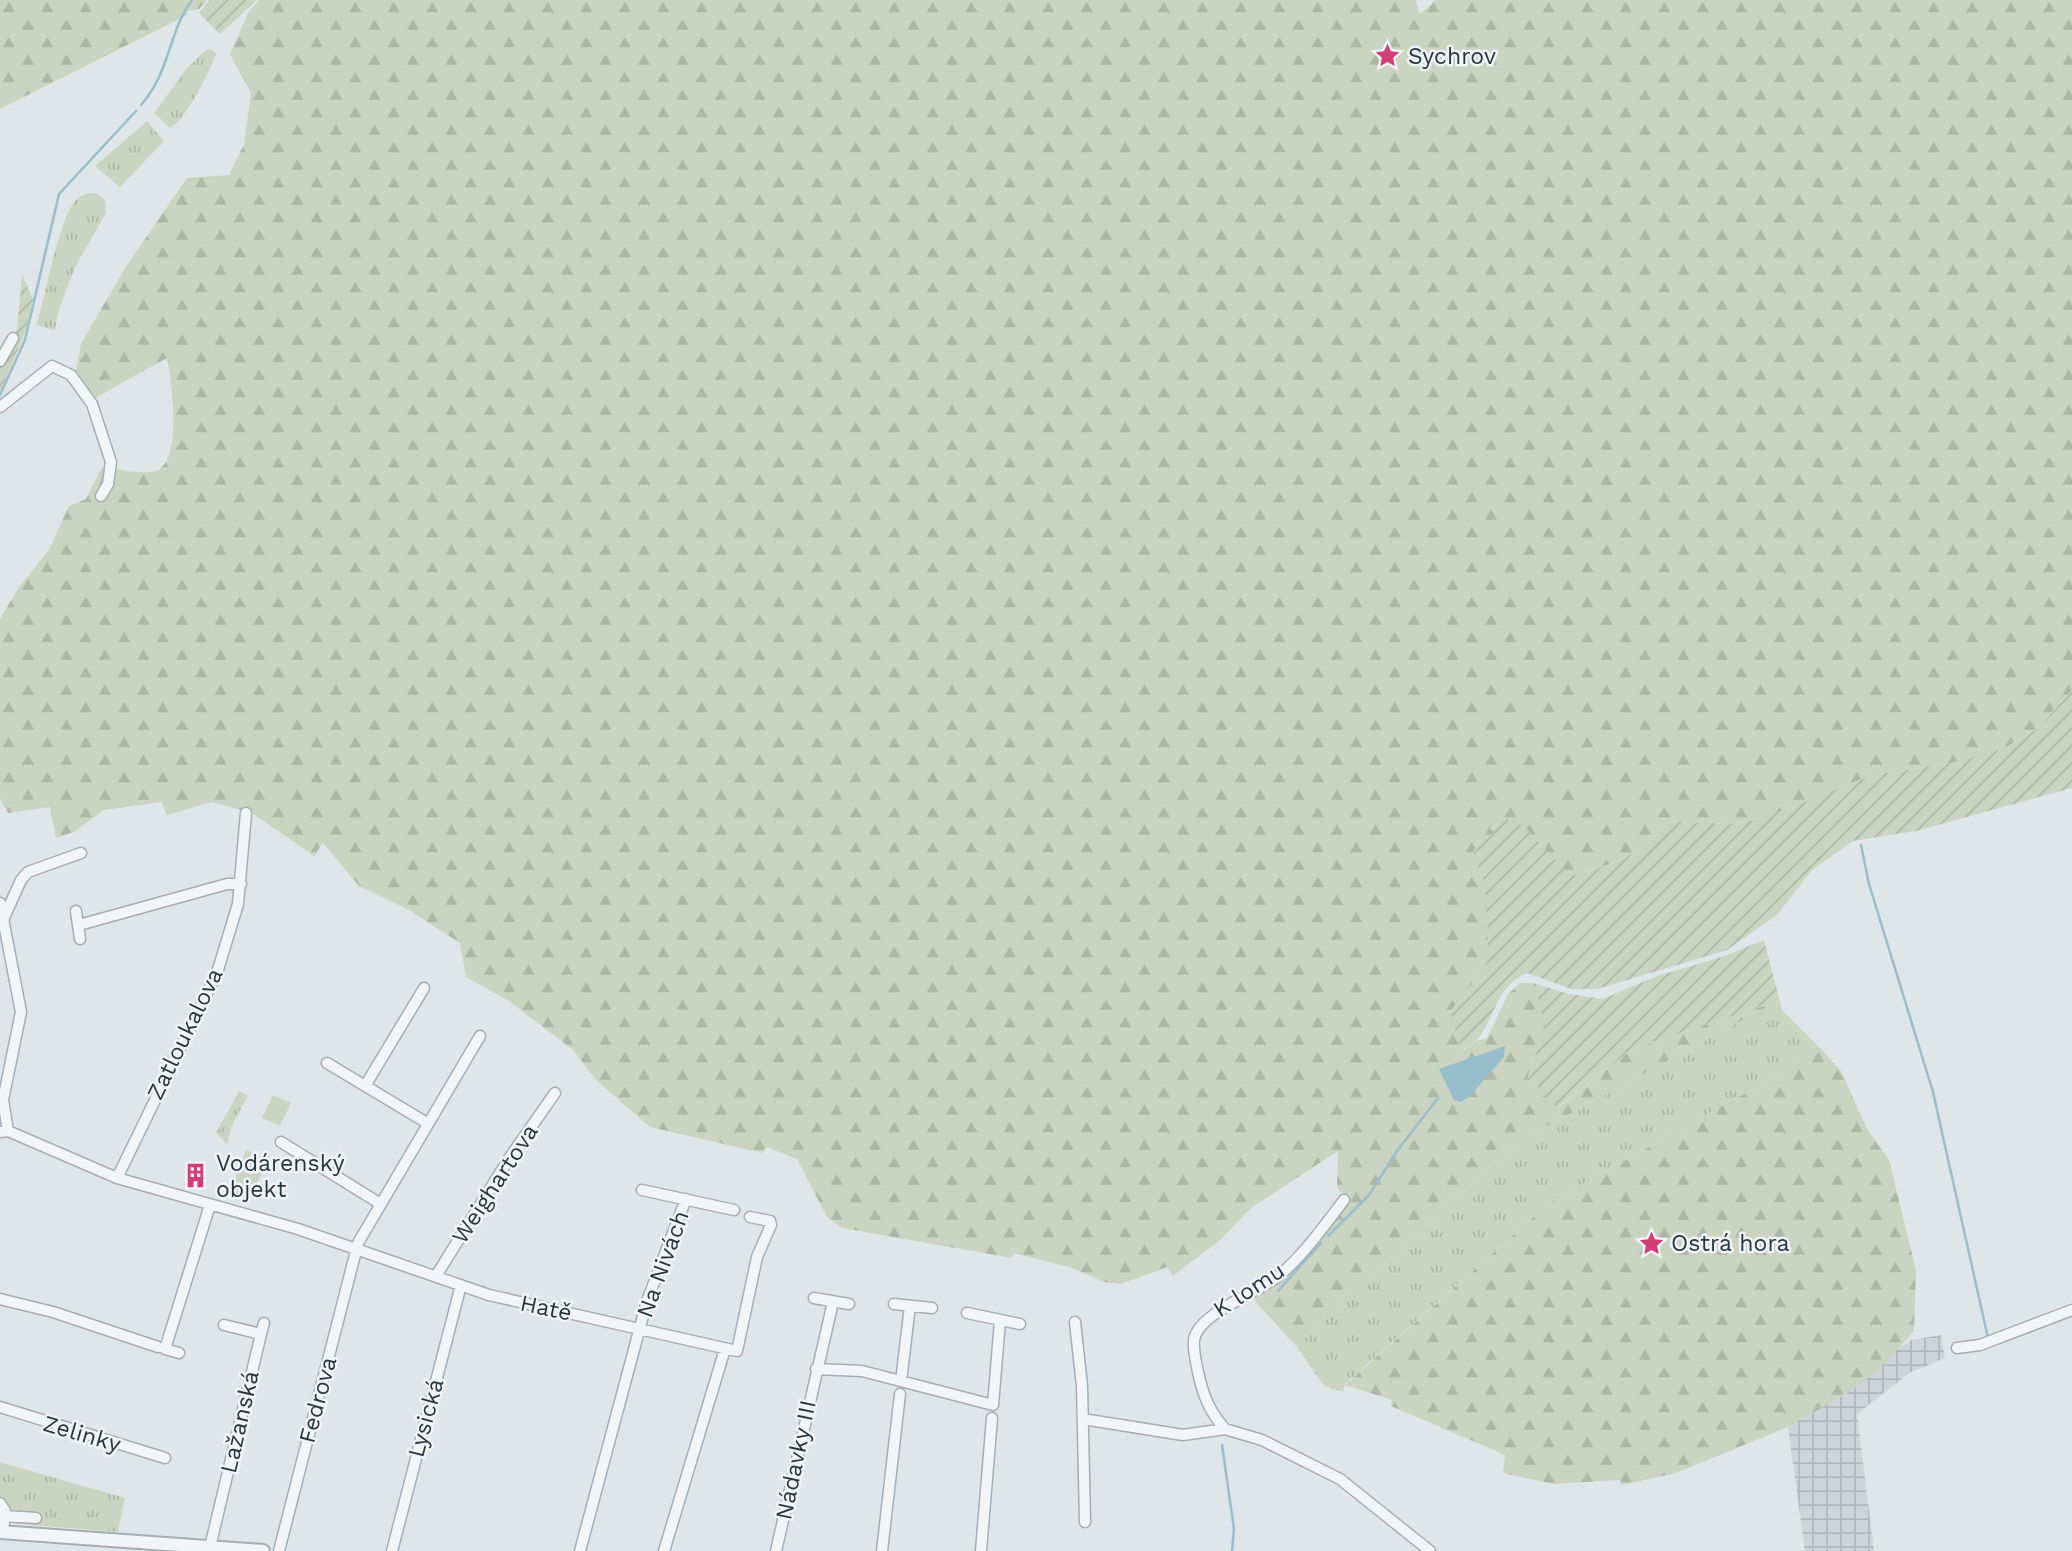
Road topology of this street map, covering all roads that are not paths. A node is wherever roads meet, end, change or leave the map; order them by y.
1 (13, 338) dead end
2 (0, 361) edge
3 (0, 407) edge
4 (102, 496) dead end
5 (246, 813) dead end
6 (81, 853) dead end
7 (241, 884) junction
8 (0, 903) edge
9 (76, 911) dead end
10 (3, 920) junction
11 (79, 925) junction
12 (80, 939) dead end
13 (424, 988) dead end
14 (480, 1036) dead end
15 (327, 1063) dead end
16 (365, 1086) junction
17 (555, 1093) dead end
18 (427, 1124) junction
19 (4, 1132) edge
20 (281, 1142) dead end
21 (117, 1178) junction
22 (642, 1190) dead end
23 (686, 1199) junction
24 (1344, 1200) dead end
25 (379, 1203) junction
26 (210, 1206) junction
27 (734, 1210) dead end
28 (750, 1217) dead end
29 (356, 1248) junction
30 (436, 1276) junction
31 (461, 1285) junction
32 (814, 1298) dead end
33 (0, 1299) edge
34 (833, 1301) junction
35 (849, 1304) dead end
36 (894, 1304) dead end
37 (910, 1306) junction
38 (932, 1308) dead end
39 (2072, 1310) edge
40 (967, 1313) dead end
41 (1000, 1321) junction
42 (1075, 1321) dead end
43 (264, 1323) dead end
44 (1020, 1324) dead end
45 (225, 1325) dead end
46 (640, 1328) junction
47 (261, 1334) junction
48 (158, 1347) dead end
49 (1957, 1348) dead end
50 (724, 1349) junction
51 (179, 1353) dead end
52 (816, 1370) junction
53 (901, 1381) junction
54 (900, 1394) dead end
55 (0, 1407) edge
56 (992, 1418) dead end
57 (1083, 1419) junction
58 (1225, 1429) junction
59 (165, 1458) dead end
60 (0, 1503) edge
61 (5, 1516) junction
62 (36, 1518) dead end
63 (1085, 1522) dead end
64 (2, 1532) edge
65 (210, 1547) junction
66 (263, 1551) edge
67 (279, 1551) edge
68 (392, 1551) edge
69 (580, 1551) edge
70 (664, 1551) edge
71 (776, 1551) edge
72 (882, 1551) edge
73 (981, 1551) edge
74 (1430, 1551) edge

1 - 2 street
3 - 4 street
5 - 7 street, Zatloukalova
6 - 10 street
7 - 11 street
7 - 21 street, Zatloukalova
8 - 10 street
9 - 11 street
10 - 19 street
11 - 12 street
13 - 16 street
14 - 18 street, Fedrova
15 - 16 street
16 - 18 street
17 - 30 street, Weighartova
18 - 25 street, Fedrova
19 - 21 street, Hatě
20 - 25 street
21 - 26 street, Hatě
22 - 23 street
23 - 27 street
23 - 46 street, Na Nivách
24 - 58 street, K lomu
25 - 29 street, Fedrova
26 - 29 street, Hatě
26 - 51 street
28 - 50 street
29 - 30 street, Hatě
29 - 67 street, Fedrova
30 - 31 street, Hatě
31 - 46 street, Hatě
31 - 68 street, Lysická
32 - 34 street
33 - 48 street
34 - 35 street
34 - 52 street, Nádavky III
36 - 37 street
37 - 38 street
37 - 53 street
39 - 49 street
40 - 41 street
41 - 44 street
41 - 53 street, Nádavky III
42 - 57 street
43 - 47 street, Lažanská
45 - 47 street
46 - 50 street, Hatě
46 - 69 street, Na Nivách
47 - 65 street, Lažanská
50 - 70 street
52 - 53 street, Nádavky III
52 - 71 street, Nádavky III
54 - 72 street
55 - 59 street, Zelinky
56 - 73 street
57 - 58 street
57 - 63 street
58 - 74 street
60 - 61 street
61 - 62 street
61 - 64 street
64 - 65 street
65 - 66 street

